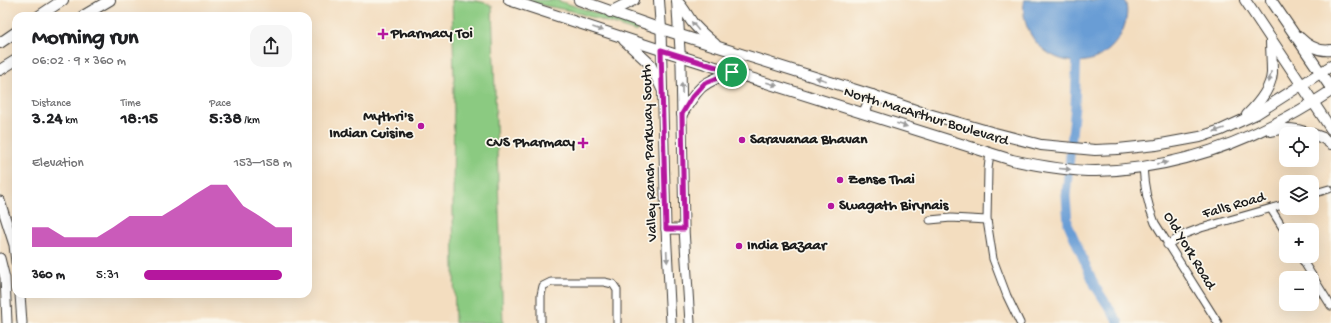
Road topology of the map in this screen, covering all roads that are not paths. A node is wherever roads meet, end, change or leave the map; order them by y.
1 (63, 0) edge
2 (110, 0) edge
3 (510, 0) edge
4 (579, 0) edge
5 (634, 0) edge
6 (659, 0) edge
7 (1245, 0) edge
8 (1271, 0) edge
9 (677, 1) edge
10 (45, 12) edge
11 (90, 12) edge
12 (610, 12) junction
13 (1289, 27) junction
14 (661, 29) junction
15 (12, 35) edge
16 (679, 35) junction
17 (619, 36) junction
18 (1271, 38) junction
19 (0, 43) edge
20 (718, 47) junction
21 (661, 50) junction
22 (1331, 50) edge
23 (681, 56) junction
24 (12, 62) edge
25 (1331, 66) edge
26 (0, 70) edge
27 (732, 72) junction
28 (1320, 73) junction
29 (1302, 85) junction
30 (1331, 88) edge
31 (662, 89) junction
32 (1331, 91) edge
33 (872, 94) junction
34 (1314, 103) junction
35 (864, 113) junction
36 (682, 114) junction
37 (1242, 121) junction
38 (1279, 129) edge
39 (1331, 129) edge
40 (1319, 137) edge
41 (1248, 138) junction
42 (1331, 144) edge
43 (990, 152) junction
44 (1143, 166) junction
45 (1329, 189) dead end
46 (1319, 192) edge
47 (0, 202) edge
48 (1279, 206) edge
49 (1271, 209) junction
50 (930, 220) dead end
51 (987, 220) junction
52 (1280, 223) edge
53 (666, 229) junction
54 (684, 229) junction
55 (12, 239) edge
56 (1168, 244) junction
57 (0, 258) edge
58 (1304, 263) edge
59 (20, 298) edge
60 (1331, 306) edge
61 (7, 322) edge
62 (22, 322) edge
63 (541, 323) edge
64 (618, 323) edge
65 (671, 323) edge
66 (690, 323) edge
67 (1020, 323) edge
68 (1218, 323) edge

1 - 10 main road
2 - 11 main road
3 -> 17 main road, North MacArthur Boulevard
4 - 12 main road, North MacArthur Boulevard
5 - 12 main road
6 - 14 main road
7 - 18 main road
8 - 13 main road
9 - 16 main road
20 -> 9 main road
12 - 14 main road, North MacArthur Boulevard
13 - 22 main road
13 - 28 main road
14 - 16 main road, North MacArthur Boulevard
14 - 21 street, Valley Ranch Parkway South
15 - 19 main road
16 - 20 main road, North MacArthur Boulevard
16 - 23 street
17 - 21 main road, North MacArthur Boulevard
17 - 31 main road
18 - 29 main road
18 -> 37 main road
33 -> 20 main road, North MacArthur Boulevard
21 - 23 main road, North MacArthur Boulevard
21 - 31 street, Valley Ranch Parkway South
23 - 27 main road, North MacArthur Boulevard
36 -> 23 street
24 - 26 main road
25 - 28 main road, North MacArthur Boulevard
27 -> 35 main road, North MacArthur Boulevard
27 - 36 main road
28 - 29 main road, North MacArthur Boulevard
28 - 30 main road
29 - 34 main road
29 - 37 main road, North MacArthur Boulevard
31 - 53 street, Valley Ranch Parkway South
32 - 34 main road, North MacArthur Boulevard
33 - 35 main road
37 -> 33 main road, North MacArthur Boulevard
34 - 39 main road
34 - 41 main road, North MacArthur Boulevard
35 -> 43 main road, North MacArthur Boulevard
36 - 54 street
38 - 41 main road
40 - 42 main road
44 -> 41 main road, North MacArthur Boulevard
43 -> 44 main road, North MacArthur Boulevard
43 - 51 street
44 - 56 street, Old York Road
45 - 46 street
47 - 55 street
48 - 49 street, Falls Road
49 - 52 street
49 - 56 street, Falls Road
50 - 51 street
51 - 67 street
53 - 54 street
53 -> 65 street, Valley Ranch Parkway South
54 - 66 street
56 - 68 street, Old York Road
57 - 61 street
58 - 60 street
59 - 62 street
61 - 62 street
63 - 64 street

